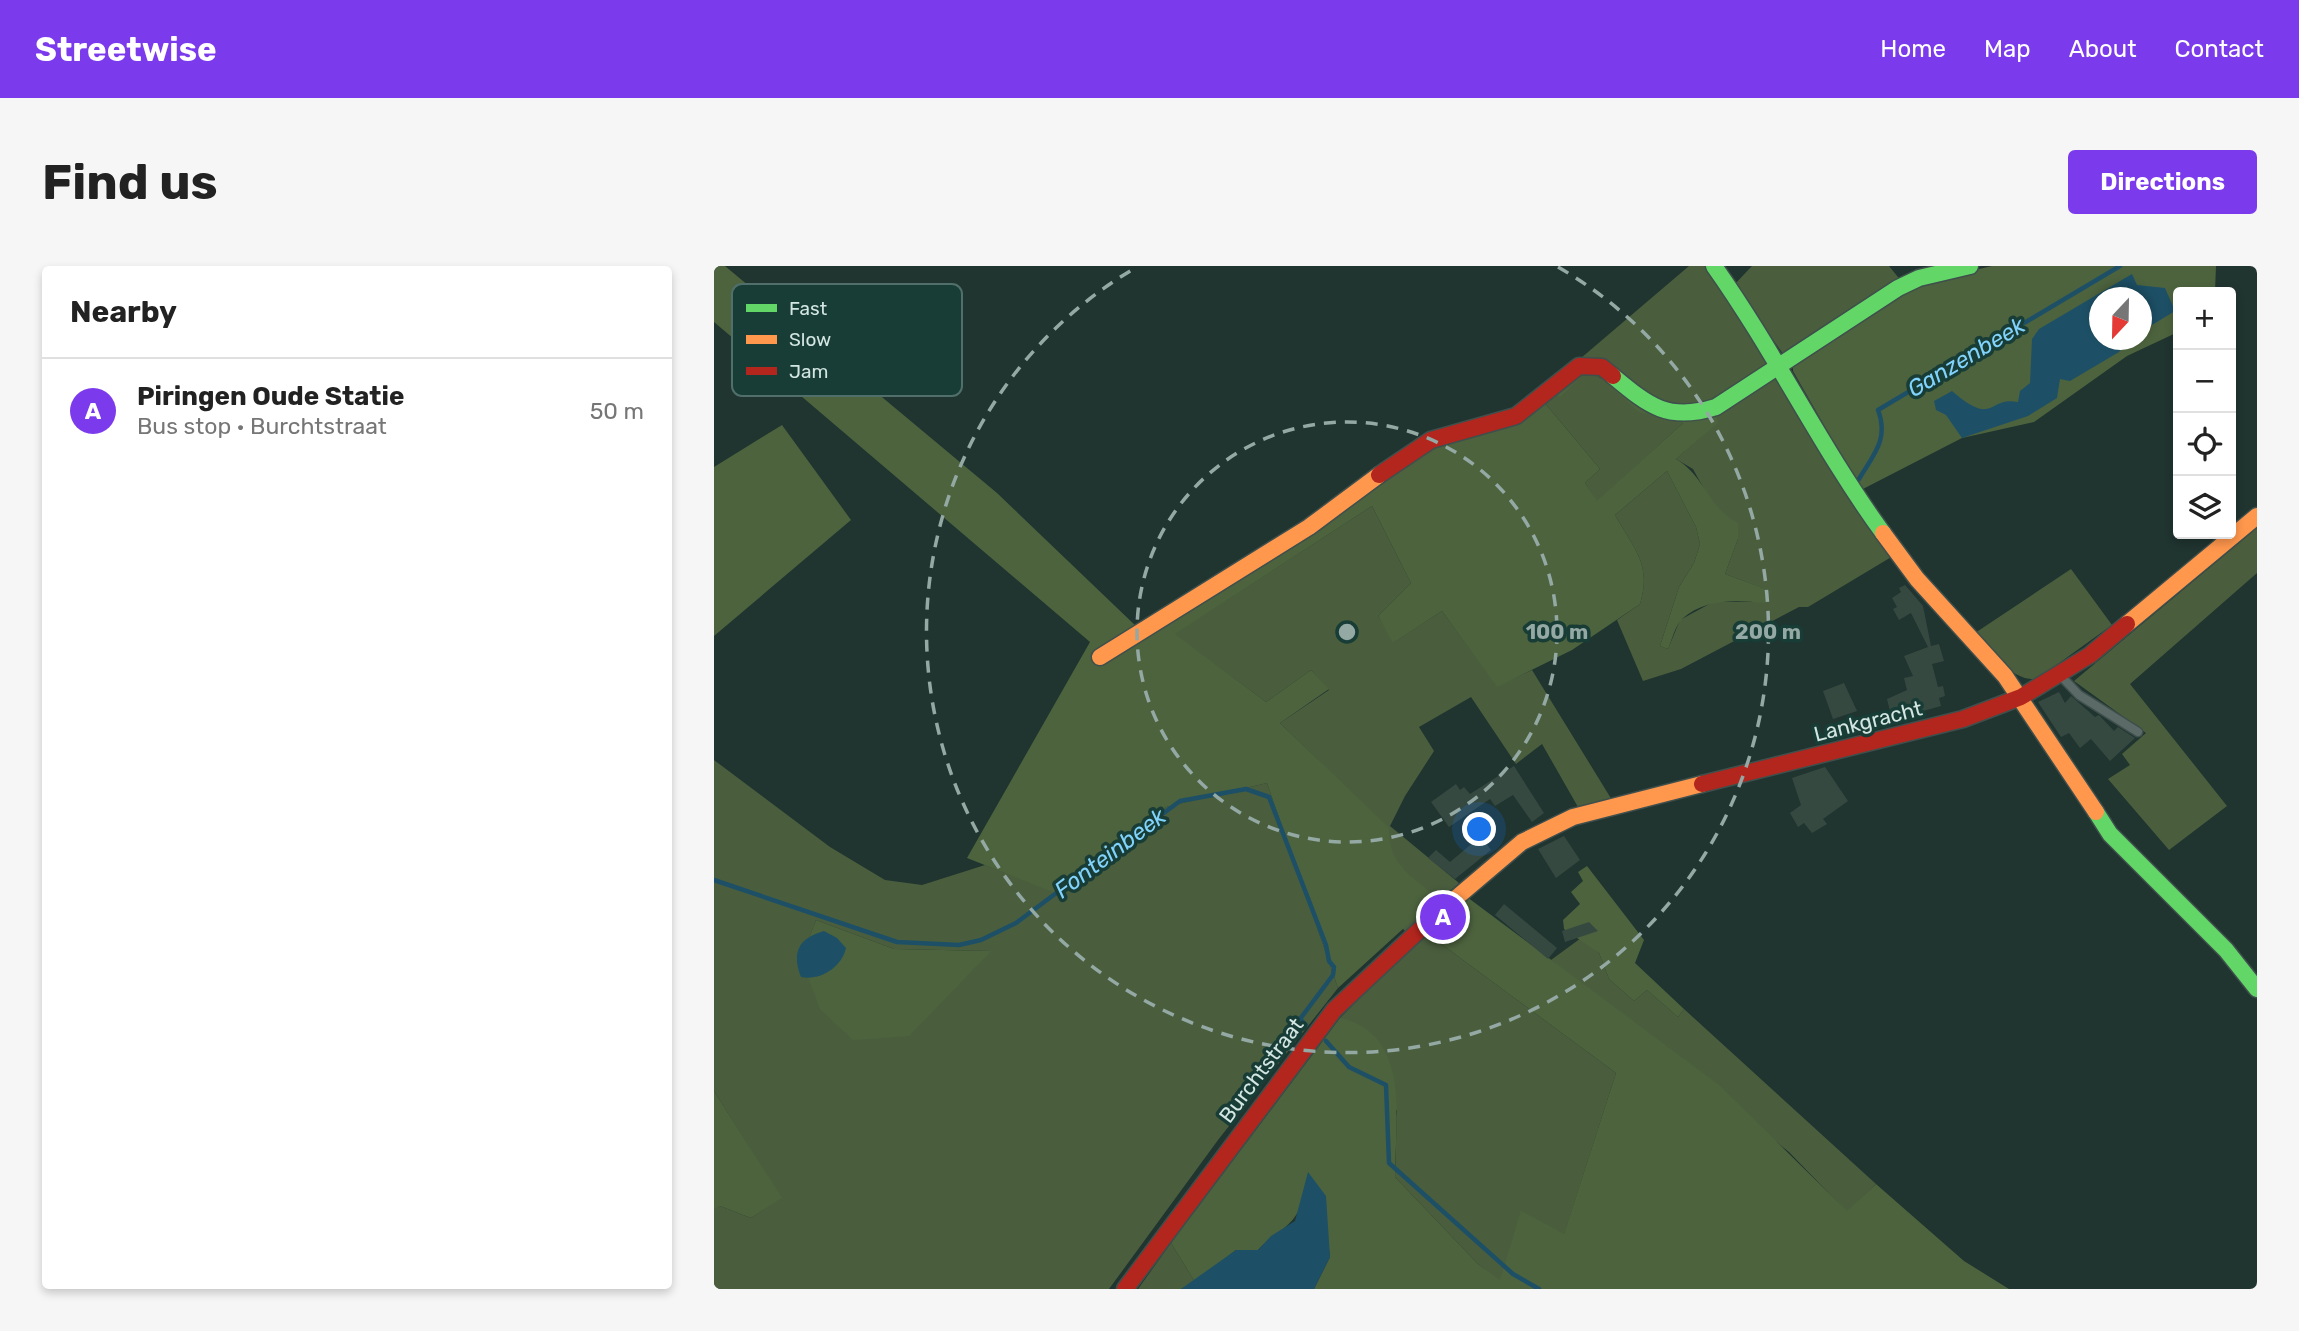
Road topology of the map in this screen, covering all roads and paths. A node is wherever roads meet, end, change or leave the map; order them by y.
1 (1714, 266) edge
2 (1970, 266) edge
3 (1779, 366) junction
4 (2257, 516) edge
5 (1100, 657) dead end
6 (2060, 675) junction
7 (2021, 697) junction
8 (2138, 732) dead end
9 (1454, 897) joint
10 (2257, 989) edge
11 (1125, 1289) edge

1 - 3 street
2 - 3 street
3 - 5 street
3 - 7 street
4 - 6 street, Lankgracht
6 - 7 street, Lankgracht
6 - 8 lane
7 - 9 street, Lankgracht
7 - 10 street
9 - 11 street, Burchtstraat

